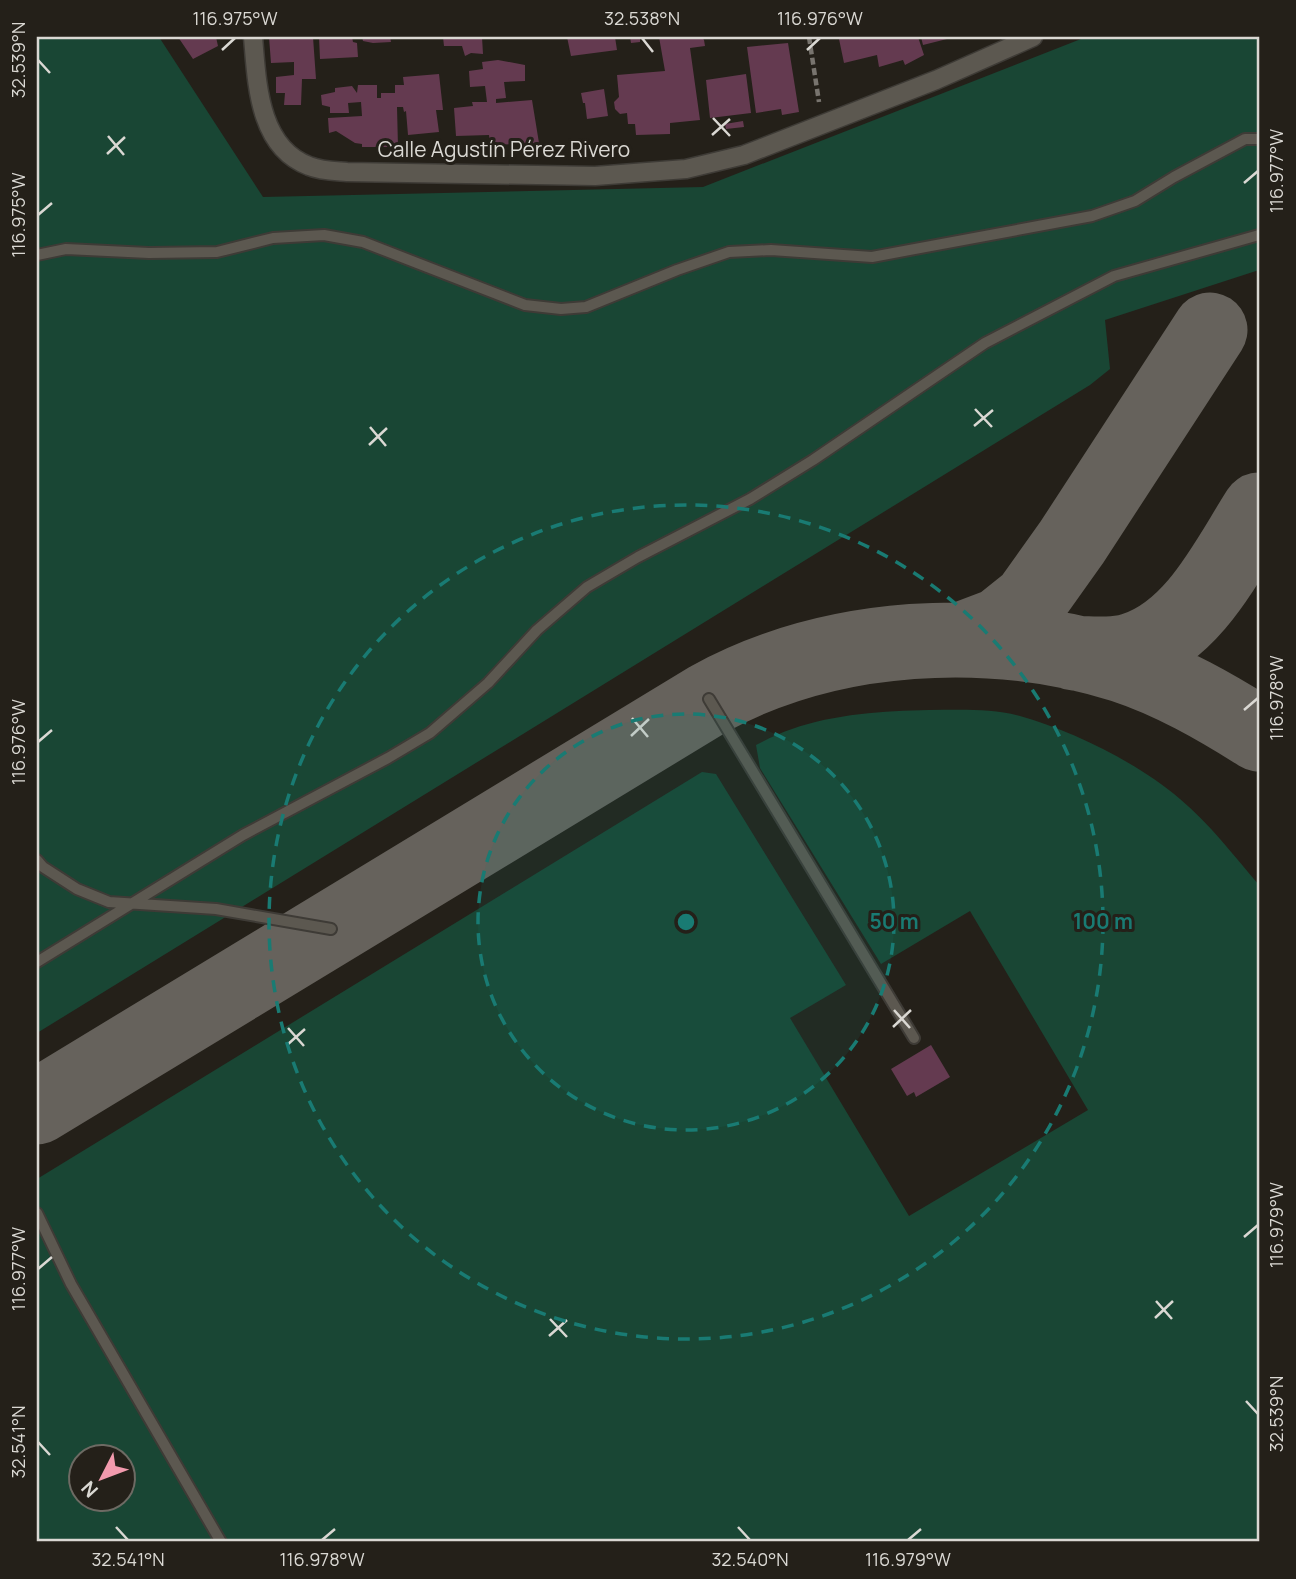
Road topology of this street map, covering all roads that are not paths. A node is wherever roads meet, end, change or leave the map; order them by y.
1 (253, 37) edge
2 (1033, 37) edge
3 (1259, 139) edge
4 (1259, 235) edge
5 (37, 255) edge
6 (709, 699) dead end
7 (37, 860) edge
8 (130, 904) junction
9 (331, 929) dead end
10 (37, 962) edge
11 (914, 1038) dead end
12 (37, 1213) edge
13 (221, 1542) edge

1 - 2 street, Calle Agustín Pérez Rivero
3 - 5 lane
4 - 8 lane
6 - 11 lane
7 - 8 lane
8 - 9 lane
8 - 10 lane
12 - 13 lane

